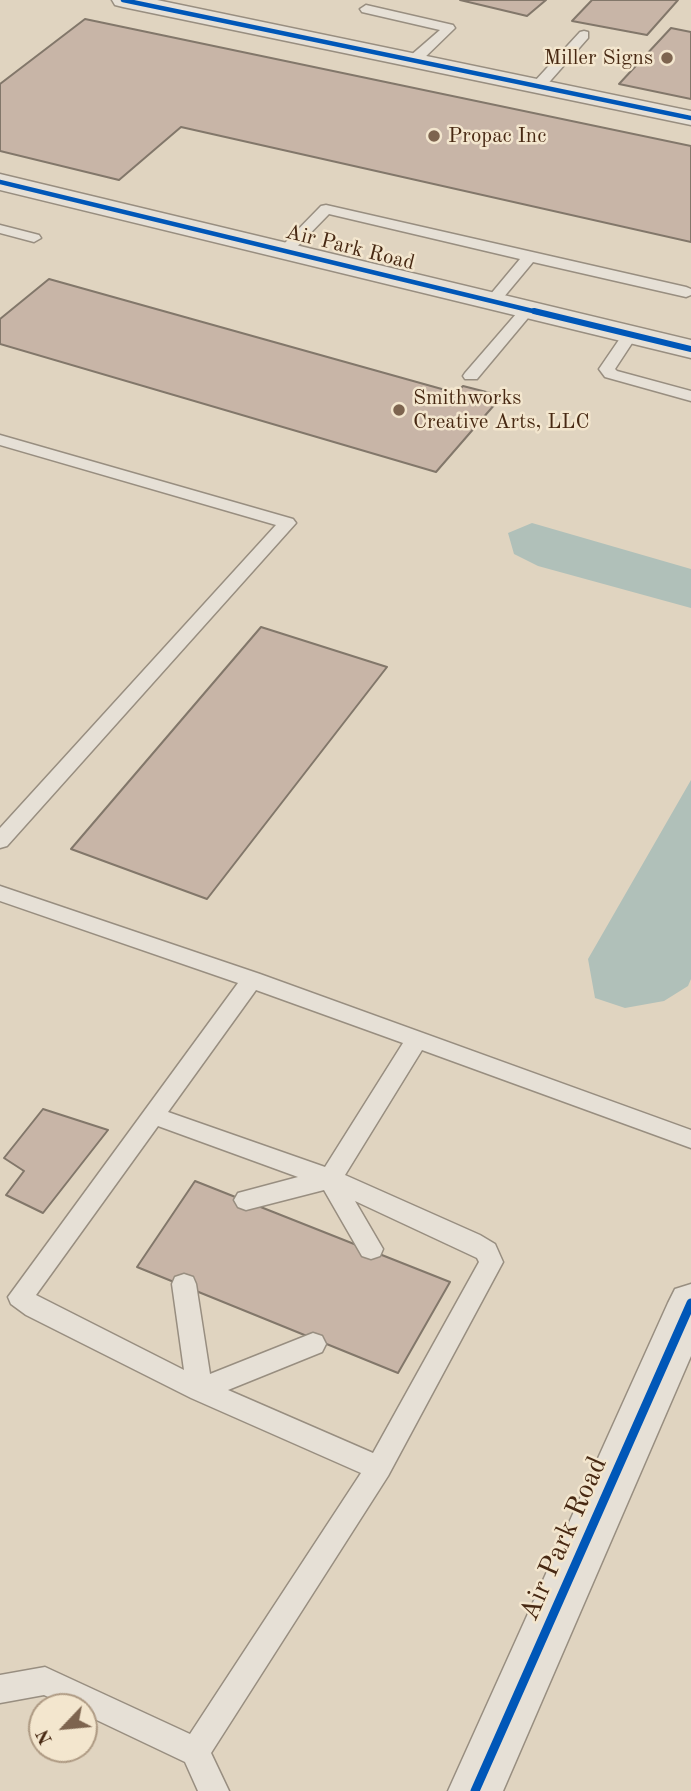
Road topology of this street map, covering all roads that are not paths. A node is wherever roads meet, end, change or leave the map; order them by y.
1 (123, 0) edge
2 (154, 3) edge
3 (366, 9) dead end
4 (584, 35) dead end
5 (415, 59) junction
6 (539, 85) junction
7 (691, 118) edge
8 (0, 182) edge
9 (0, 229) edge
10 (34, 238) dead end
11 (285, 251) junction
12 (530, 257) junction
13 (686, 292) dead end
14 (494, 301) junction
15 (528, 309) junction
16 (630, 334) junction
17 (691, 348) edge
18 (471, 376) dead end
19 (691, 396) edge
20 (0, 440) edge
21 (0, 841) edge
22 (0, 893) edge
23 (252, 980) junction
24 (416, 1041) junction
25 (152, 1115) junction
26 (691, 1139) edge
27 (330, 1179) junction
28 (246, 1200) dead end
29 (371, 1249) dead end
30 (184, 1284) dead end
31 (691, 1303) edge
32 (313, 1343) dead end
33 (200, 1390) junction
34 (379, 1468) junction
35 (0, 1689) edge
36 (195, 1752) junction
37 (214, 1791) edge
38 (475, 1791) edge

1 - 2 street
2 - 5 street
3 - 5 lane
4 - 6 lane
5 - 6 street
6 - 7 street
8 - 11 street, Air Park Road
9 - 10 lane
11 - 12 lane
11 - 14 street, Air Park Road
12 - 13 lane
12 - 14 lane
14 - 15 street, Air Park Road
15 - 16 street, Air Park Road
15 - 18 lane
16 - 17 street, Air Park Road
16 - 19 lane
20 - 21 lane
22 - 23 lane
23 - 24 lane
23 - 25 lane
24 - 26 lane
24 - 27 lane
25 - 27 lane
25 - 33 lane
27 - 28 lane
27 - 29 lane
27 - 34 lane
30 - 33 lane
31 - 38 street, Air Park Road
32 - 33 lane
33 - 34 lane
34 - 36 lane
35 - 36 lane
36 - 37 lane

